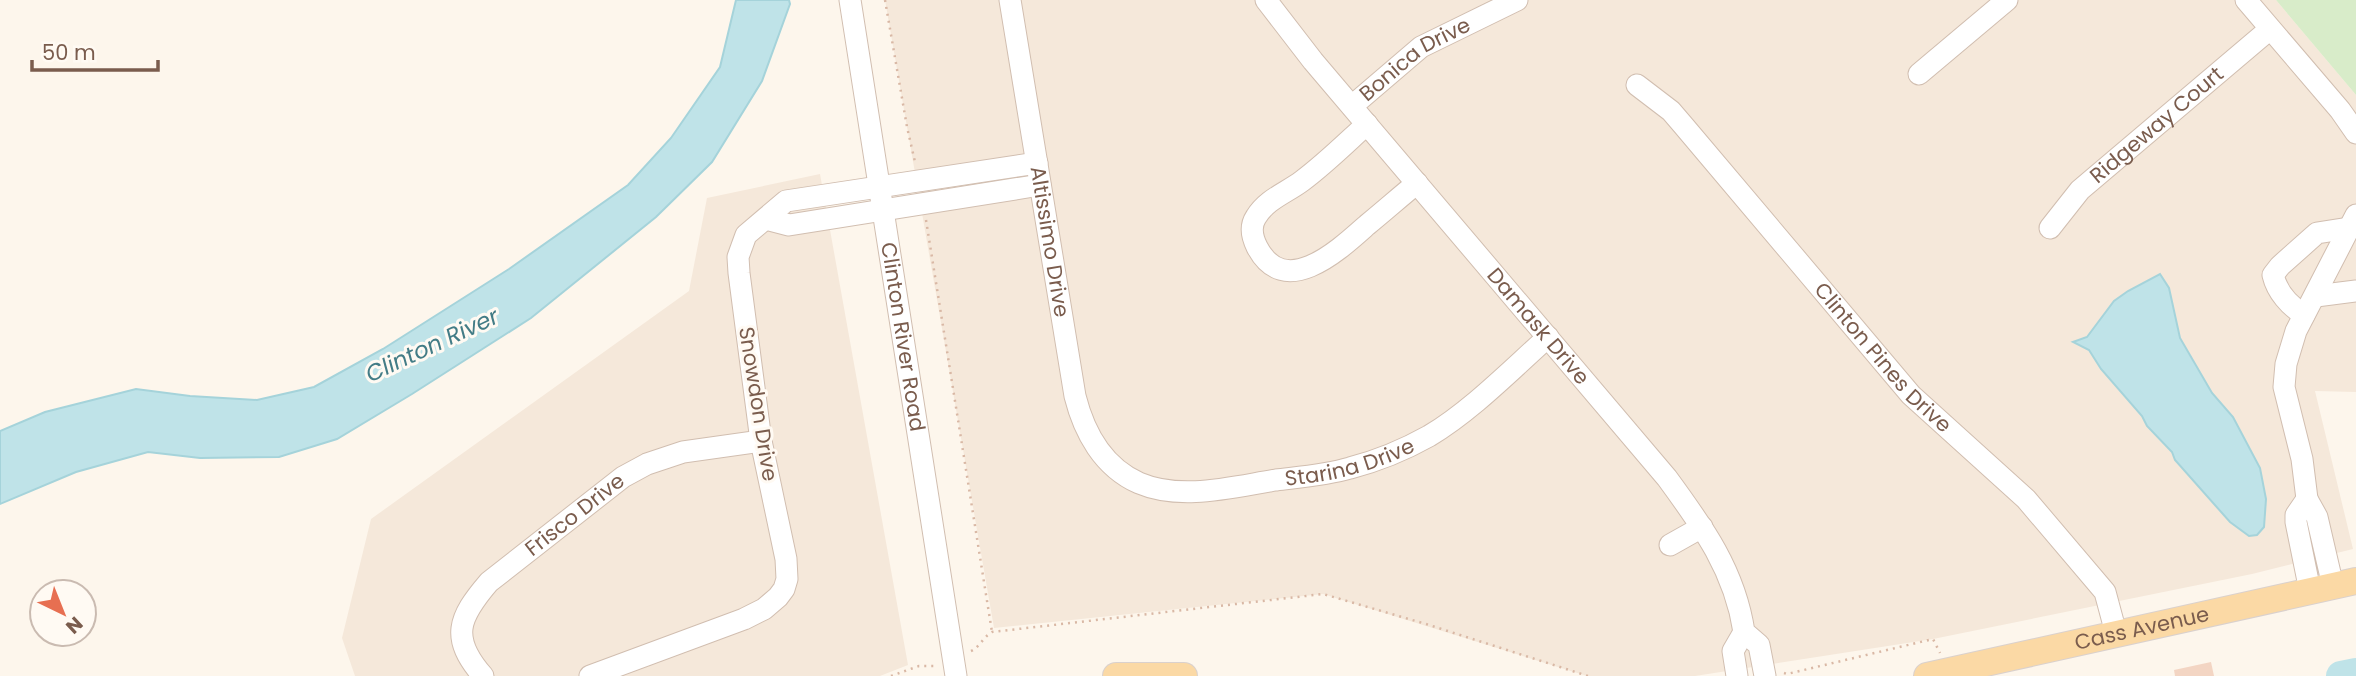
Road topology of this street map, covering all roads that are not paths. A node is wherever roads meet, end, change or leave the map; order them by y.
1 (850, 0) edge
2 (1010, 0) edge
3 (1266, 0) edge
4 (1517, 0) edge
5 (2007, 0) edge
6 (2246, 0) edge
7 (2270, 29) junction
8 (1919, 74) dead end
9 (1637, 85) dead end
10 (1352, 106) junction
11 (1367, 124) junction
12 (2356, 133) edge
13 (1037, 163) junction
14 (1417, 183) junction
15 (1040, 185) junction
16 (879, 187) junction
17 (882, 210) junction
18 (766, 219) junction
19 (2050, 228) dead end
20 (2349, 228) edge
21 (2356, 260) edge
22 (2356, 291) edge
23 (2316, 296) junction
24 (2304, 315) junction
25 (1548, 337) junction
26 (761, 441) junction
27 (1118, 470) joint
28 (1702, 527) junction
29 (1670, 545) dead end
30 (2333, 586) edge
31 (1744, 632) junction
32 (2116, 633) junction
33 (479, 671) edge
34 (1981, 671) edge
35 (1764, 673) edge
36 (1939, 673) edge
37 (590, 676) edge
38 (956, 676) edge
39 (1116, 676) edge
40 (1184, 676) edge
41 (1737, 676) edge

1 - 16 street, Clinton River Road
2 - 13 street, Altissimo Drive
3 - 10 street, Damask Drive
4 - 10 street, Bonica Drive
5 - 8 street
6 - 7 street
7 - 12 street
7 - 19 street, Ridgeway Court
9 - 32 street, Clinton Pines Drive
10 - 11 street, Damask Drive
11 - 14 street, Damask Drive
11 - 14 street
13 - 15 street, Altissimo Drive
13 - 16 street, Snowdon Drive
14 - 25 street, Damask Drive
15 - 17 street
15 - 27 street, Altissimo Drive
16 - 17 street, Clinton River Road
16 - 18 street, Snowdon Drive
17 - 18 street
17 - 38 street, Clinton River Road
18 - 26 street, Snowdon Drive
20 - 21 street
20 - 23 street
20 - 24 street
22 - 23 street
23 - 24 street
24 - 30 street
25 - 27 street, Starina Drive
25 - 28 street, Damask Drive
26 - 33 street, Frisco Drive
26 - 37 street, Snowdon Drive
28 - 29 street
28 - 31 street, Damask Drive
30 - 32 main road, Cass Avenue
31 - 35 street, Damask Drive
31 - 41 street
32 - 34 main road, Cass Avenue
34 - 36 main road, Cass Avenue
39 - 40 main road

